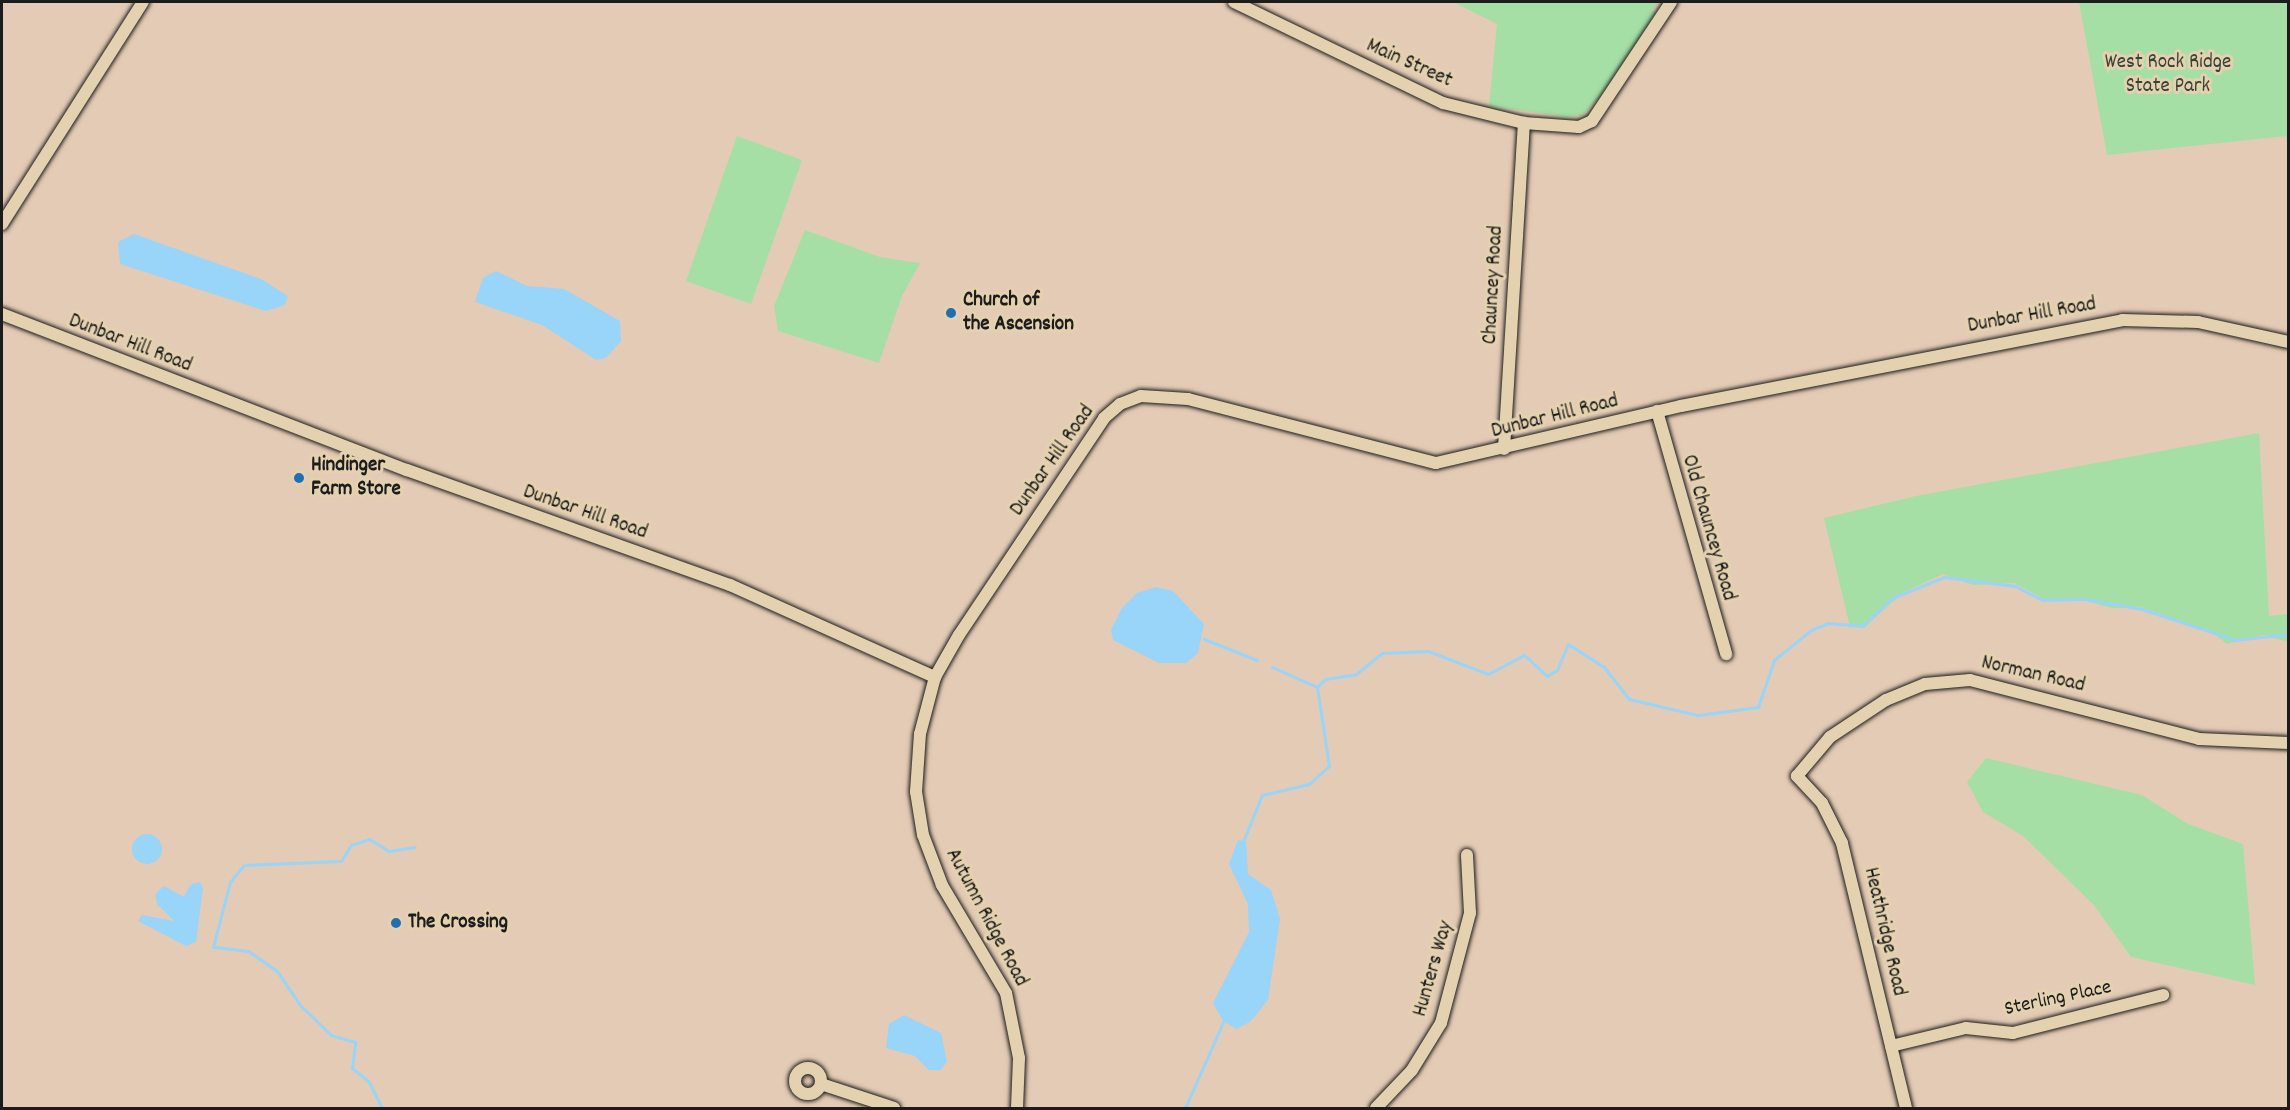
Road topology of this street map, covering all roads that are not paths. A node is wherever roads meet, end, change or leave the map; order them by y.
1 (143, 2) edge
2 (1234, 2) edge
3 (1671, 2) edge
4 (1524, 123) junction
5 (2, 224) edge
6 (2, 314) edge
7 (2289, 342) edge
8 (1657, 411) junction
9 (1504, 449) junction
10 (1726, 654) dead end
11 (936, 677) junction
12 (2289, 743) edge
13 (1797, 776) joint
14 (1467, 855) dead end
15 (2163, 995) dead end
16 (1891, 1046) junction
17 (821, 1084) dead end
18 (894, 1108) edge
19 (1017, 1108) edge
20 (1376, 1108) edge
21 (1906, 1108) edge

1 - 5 street
2 - 4 street, Main Street
3 - 4 street, Main Street
4 - 9 street, Chauncey Road
6 - 11 street, Dunbar Hill Road
7 - 8 street, Dunbar Hill Road
8 - 9 street, Dunbar Hill Road
8 - 10 street, Old Chauncey Road
9 - 11 street, Dunbar Hill Road
11 - 19 street, Autumn Ridge Road
12 - 13 street, Norman Road
13 - 16 street, Heathridge Road
14 - 20 street, Hunters Way
15 - 16 street, Sterling Place
16 - 21 street, Heathridge Road
17 - 18 street

